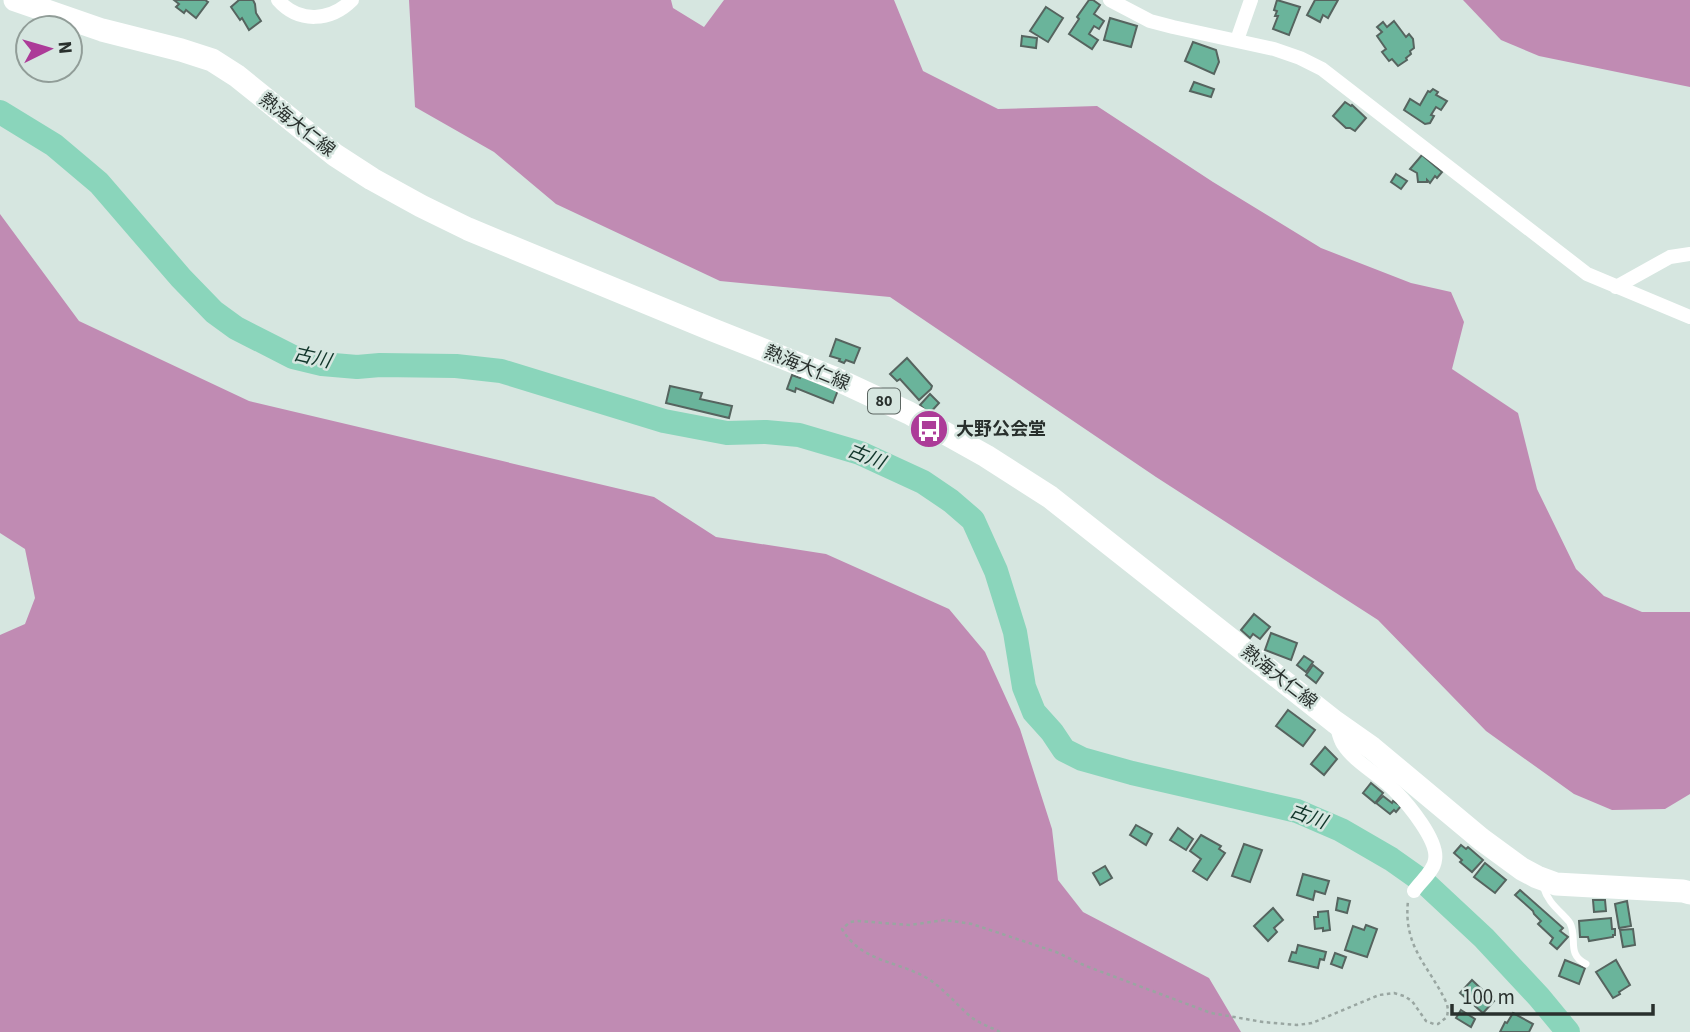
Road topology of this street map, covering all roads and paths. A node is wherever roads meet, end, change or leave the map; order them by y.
1 (15, 0) edge
2 (278, 0) edge
3 (352, 0) edge
4 (1110, 0) edge
5 (1251, 0) edge
6 (1237, 40) junction
7 (1690, 254) edge
8 (1616, 287) junction
9 (1690, 317) edge
10 (1335, 722) junction
11 (1541, 878) junction
12 (1414, 891) joint
13 (1690, 893) edge
14 (1586, 964) dead end
15 (1000, 1032) edge

1 - 10 main road, 熱海大仁線 / 80
2 - 3 street
4 - 6 street
5 - 6 street
6 - 8 street
7 - 8 street
8 - 9 street
10 - 11 main road, 熱海大仁線 / 80
10 - 12 street
11 - 13 main road, 熱海大仁線 / 80
11 - 14 lane
12 - 15 path

